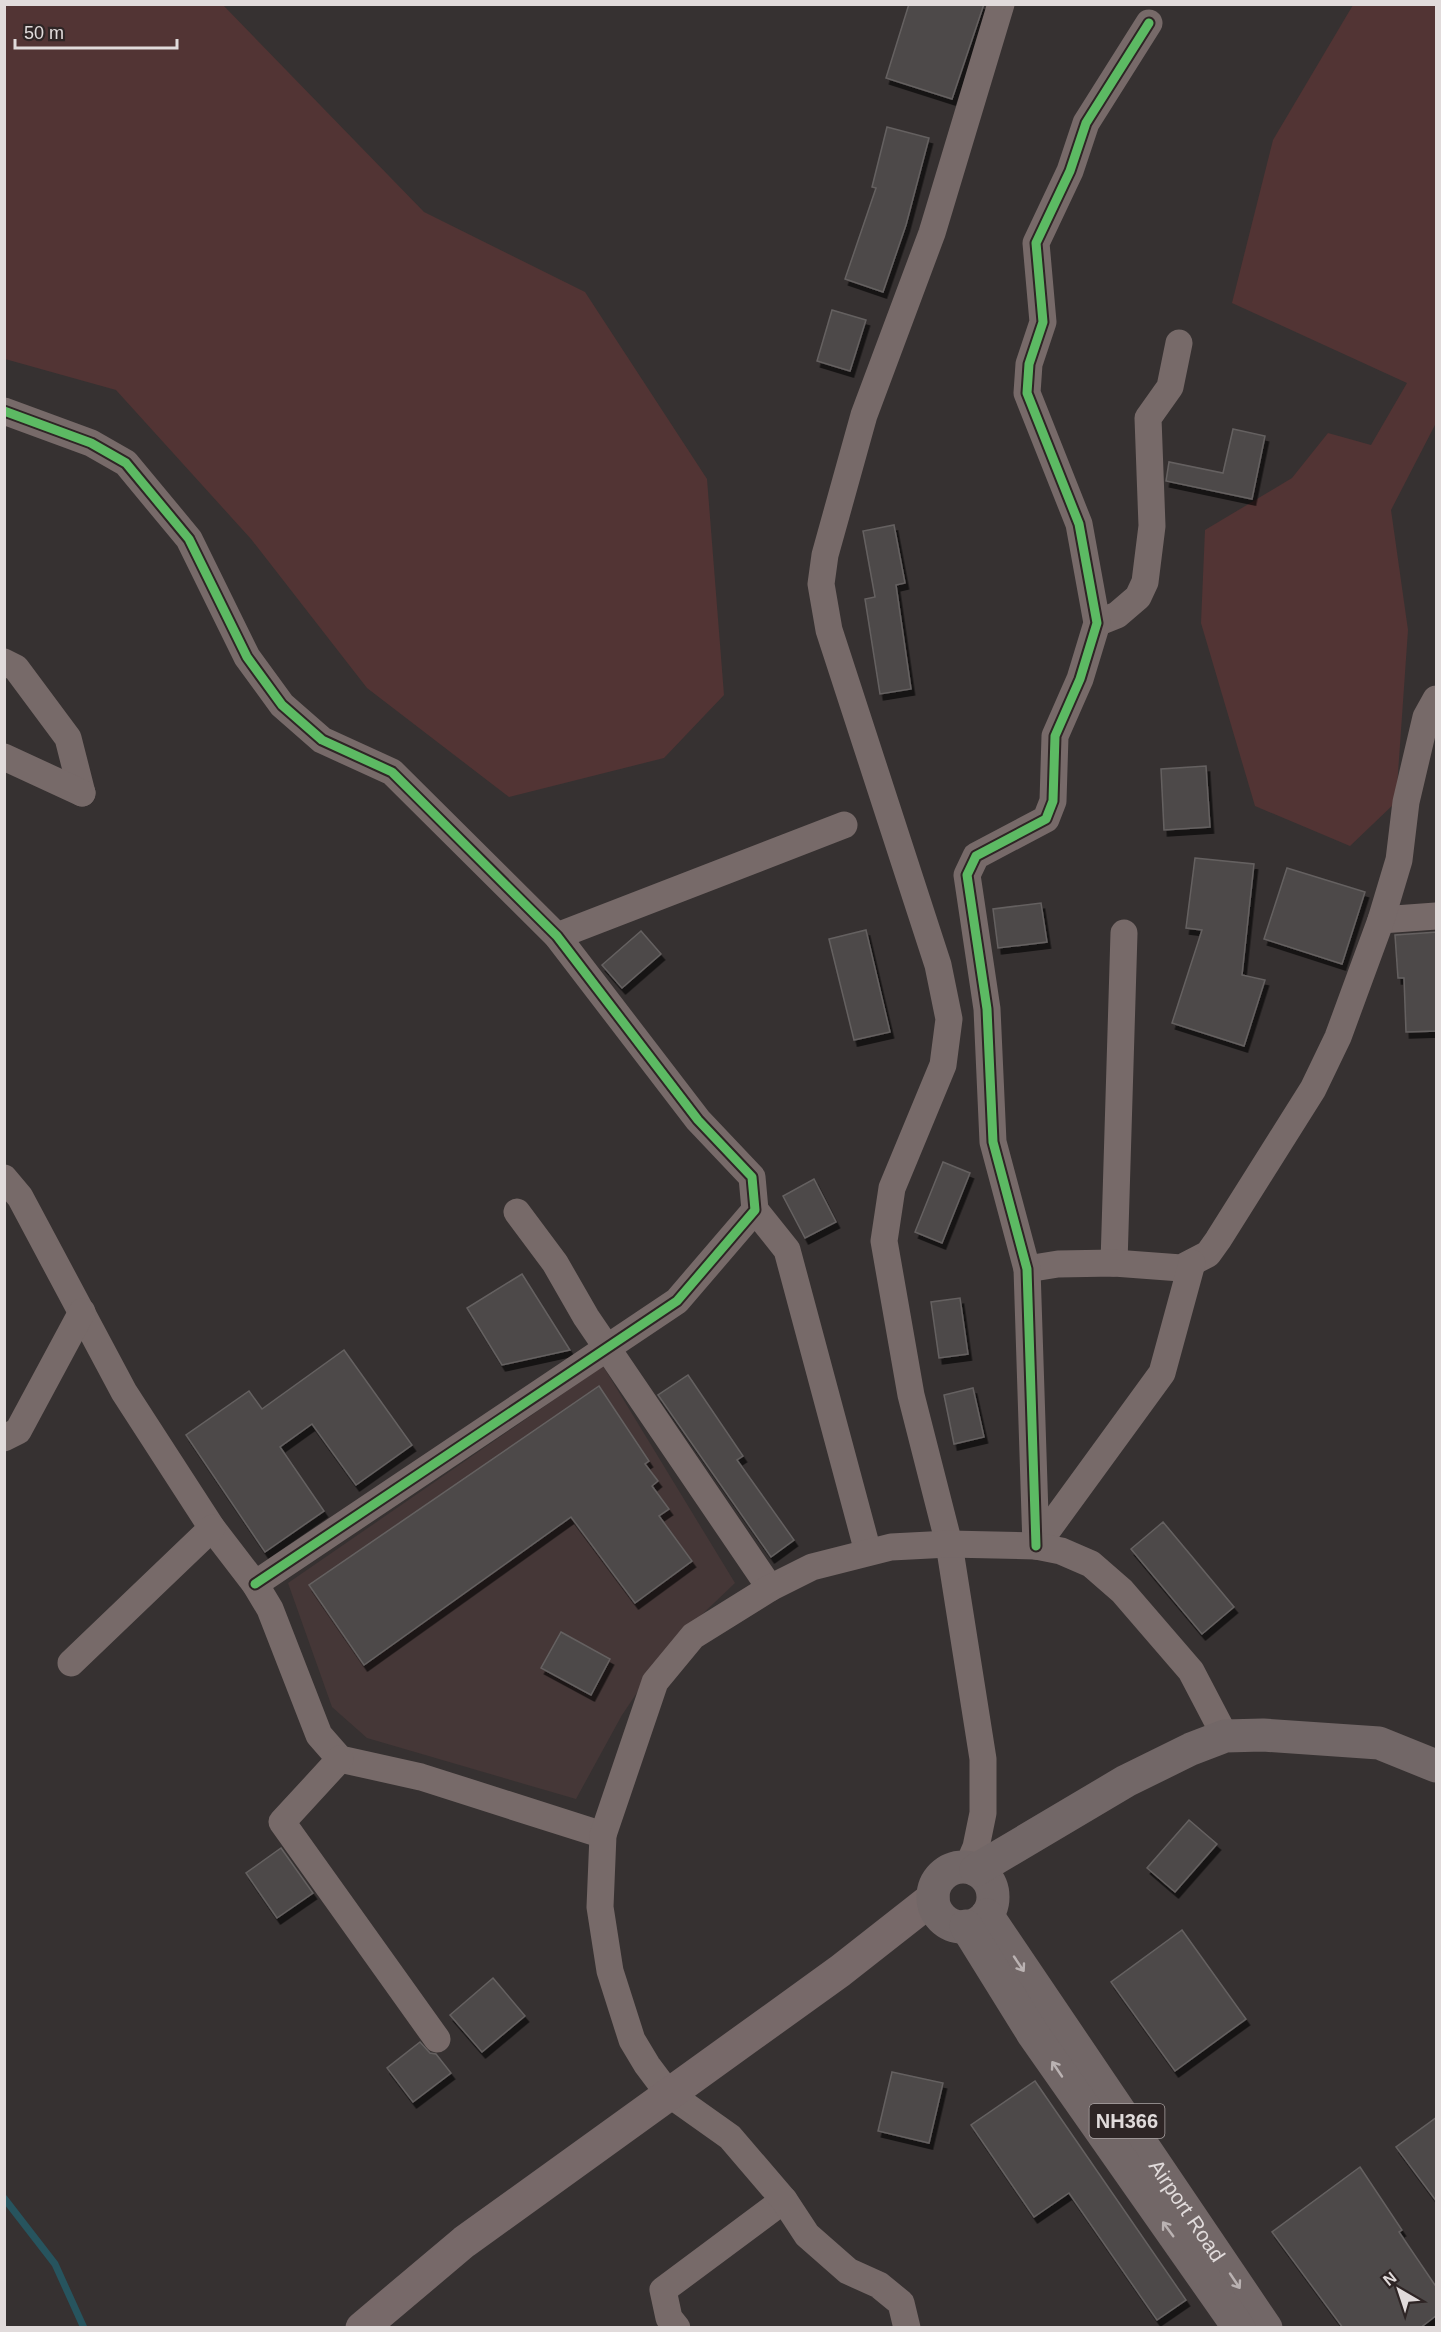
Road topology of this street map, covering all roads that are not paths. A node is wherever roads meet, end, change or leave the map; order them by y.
1 (1001, 4) edge
2 (1149, 23) dead end
3 (1179, 343) dead end
4 (4, 411) edge
5 (1097, 623) junction
6 (4, 662) edge
7 (1433, 712) edge
8 (4, 757) edge
9 (843, 825) dead end
10 (1437, 916) edge
11 (1381, 920) junction
12 (1124, 933) dead end
13 (557, 936) junction
14 (4, 1178) edge
15 (754, 1210) junction
16 (517, 1212) dead end
17 (1114, 1263) junction
18 (1192, 1263) junction
19 (1027, 1269) junction
20 (82, 1312) junction
21 (608, 1348) junction
22 (4, 1438) edge
23 (212, 1528) junction
24 (949, 1544) junction
25 (1036, 1546) junction
26 (868, 1552) junction
27 (255, 1584) junction
28 (770, 1588) junction
29 (71, 1663) dead end
30 (1225, 1737) junction
31 (339, 1759) junction
32 (1437, 1766) edge
33 (603, 1834) junction
34 (966, 1897) junction
35 (437, 2039) dead end
36 (668, 2093) junction
37 (784, 2200) junction
38 (362, 2328) edge
39 (677, 2328) edge
40 (907, 2328) edge
41 (1239, 2328) edge
42 (1266, 2328) edge

1 - 24 street
2 - 5 street
3 - 5 street
4 - 13 street
5 - 19 street
6 - 8 street
7 - 11 street
9 - 13 street
10 - 11 street
11 - 18 street
12 - 17 street
13 - 15 street
14 - 20 street
15 - 21 street
15 - 26 street
16 - 21 street
17 - 18 street
17 - 19 street
18 - 25 street
19 - 25 street
20 - 22 street
20 - 23 street
21 - 27 street
21 - 28 street
23 - 27 street
23 - 29 street
24 - 25 street
24 - 26 street
24 - 34 street
25 - 30 street
26 - 28 street
27 - 31 street
28 - 33 street
30 - 32 highway
30 - 34 highway
31 - 33 street
31 - 35 street
33 - 36 street
34 - 36 main road
41 -> 34 highway, Airport Road / NH366
34 -> 42 highway, Airport Road / NH366
36 - 37 street
36 - 38 main road
37 - 39 street
37 - 40 street

